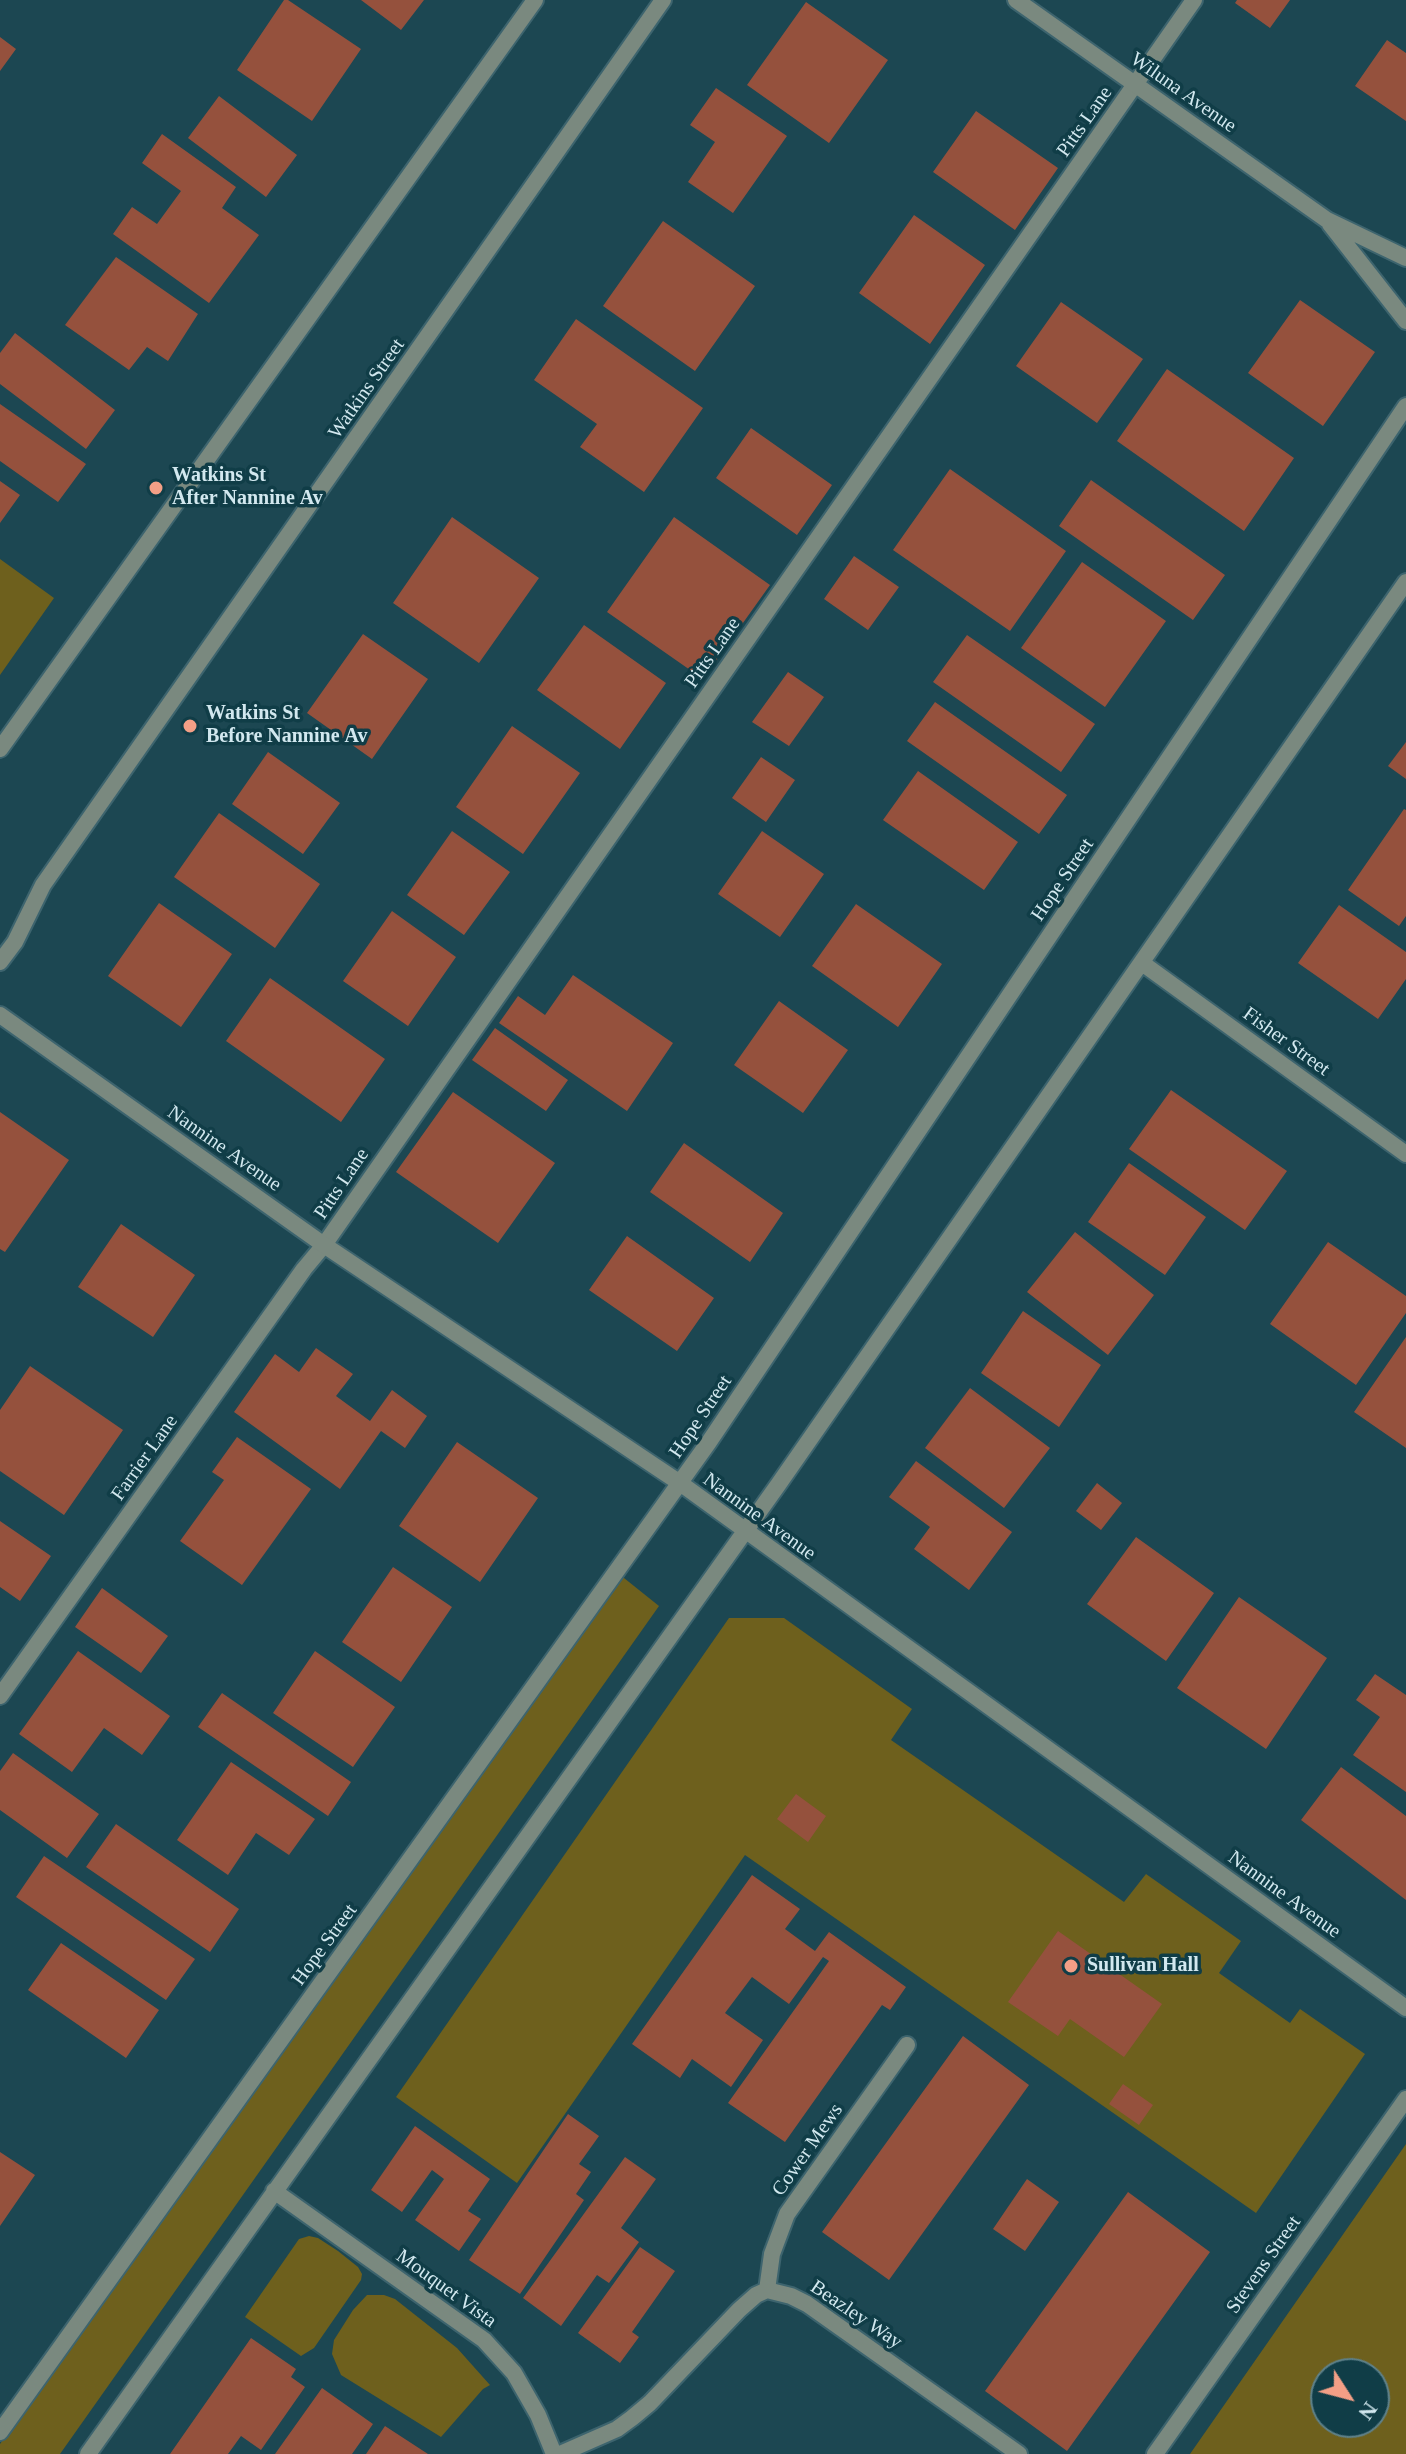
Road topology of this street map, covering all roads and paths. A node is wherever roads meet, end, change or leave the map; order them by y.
1 (535, 0) edge
2 (663, 0) edge
3 (1016, 0) edge
4 (1194, 0) edge
5 (1136, 84) junction
6 (1327, 220) junction
7 (1406, 258) edge
8 (1406, 321) edge
9 (1406, 406) edge
10 (1406, 582) edge
11 (0, 749) edge
12 (0, 962) edge
13 (1142, 963) junction
14 (0, 1015) edge
15 (1406, 1154) edge
16 (324, 1245) junction
17 (680, 1483) junction
18 (745, 1532) junction
19 (0, 1696) edge
20 (1406, 2008) edge
21 (907, 2045) dead end
22 (1406, 2099) edge
23 (274, 2191) junction
24 (767, 2290) junction
25 (0, 2432) edge
26 (94, 2452) edge
27 (554, 2454) edge
28 (560, 2454) edge
29 (1019, 2454) edge
30 (1155, 2454) edge

1 - 11 street
2 - 12 street, Watkins Street
3 - 5 street, Wiluna Avenue
4 - 5 street, Pitts Lane
5 - 6 street, Wiluna Avenue
5 - 16 street, Pitts Lane
6 - 7 street, Wiluna Avenue
6 - 8 street, Wiluna Avenue
9 - 17 street, Hope Street
10 - 13 street
13 - 15 street, Fisher Street
13 - 18 street
14 - 16 street, Nannine Avenue
16 - 17 street, Nannine Avenue
16 - 19 street, Farrier Lane
17 - 18 street, Nannine Avenue
17 - 25 street, Hope Street
18 - 20 street, Nannine Avenue
18 - 23 street
21 - 24 street, Cower Mews
22 - 30 street, Stevens Street
23 - 26 street
23 - 27 street, Mouquet Vista
24 - 28 street
24 - 29 street, Beazley Way

